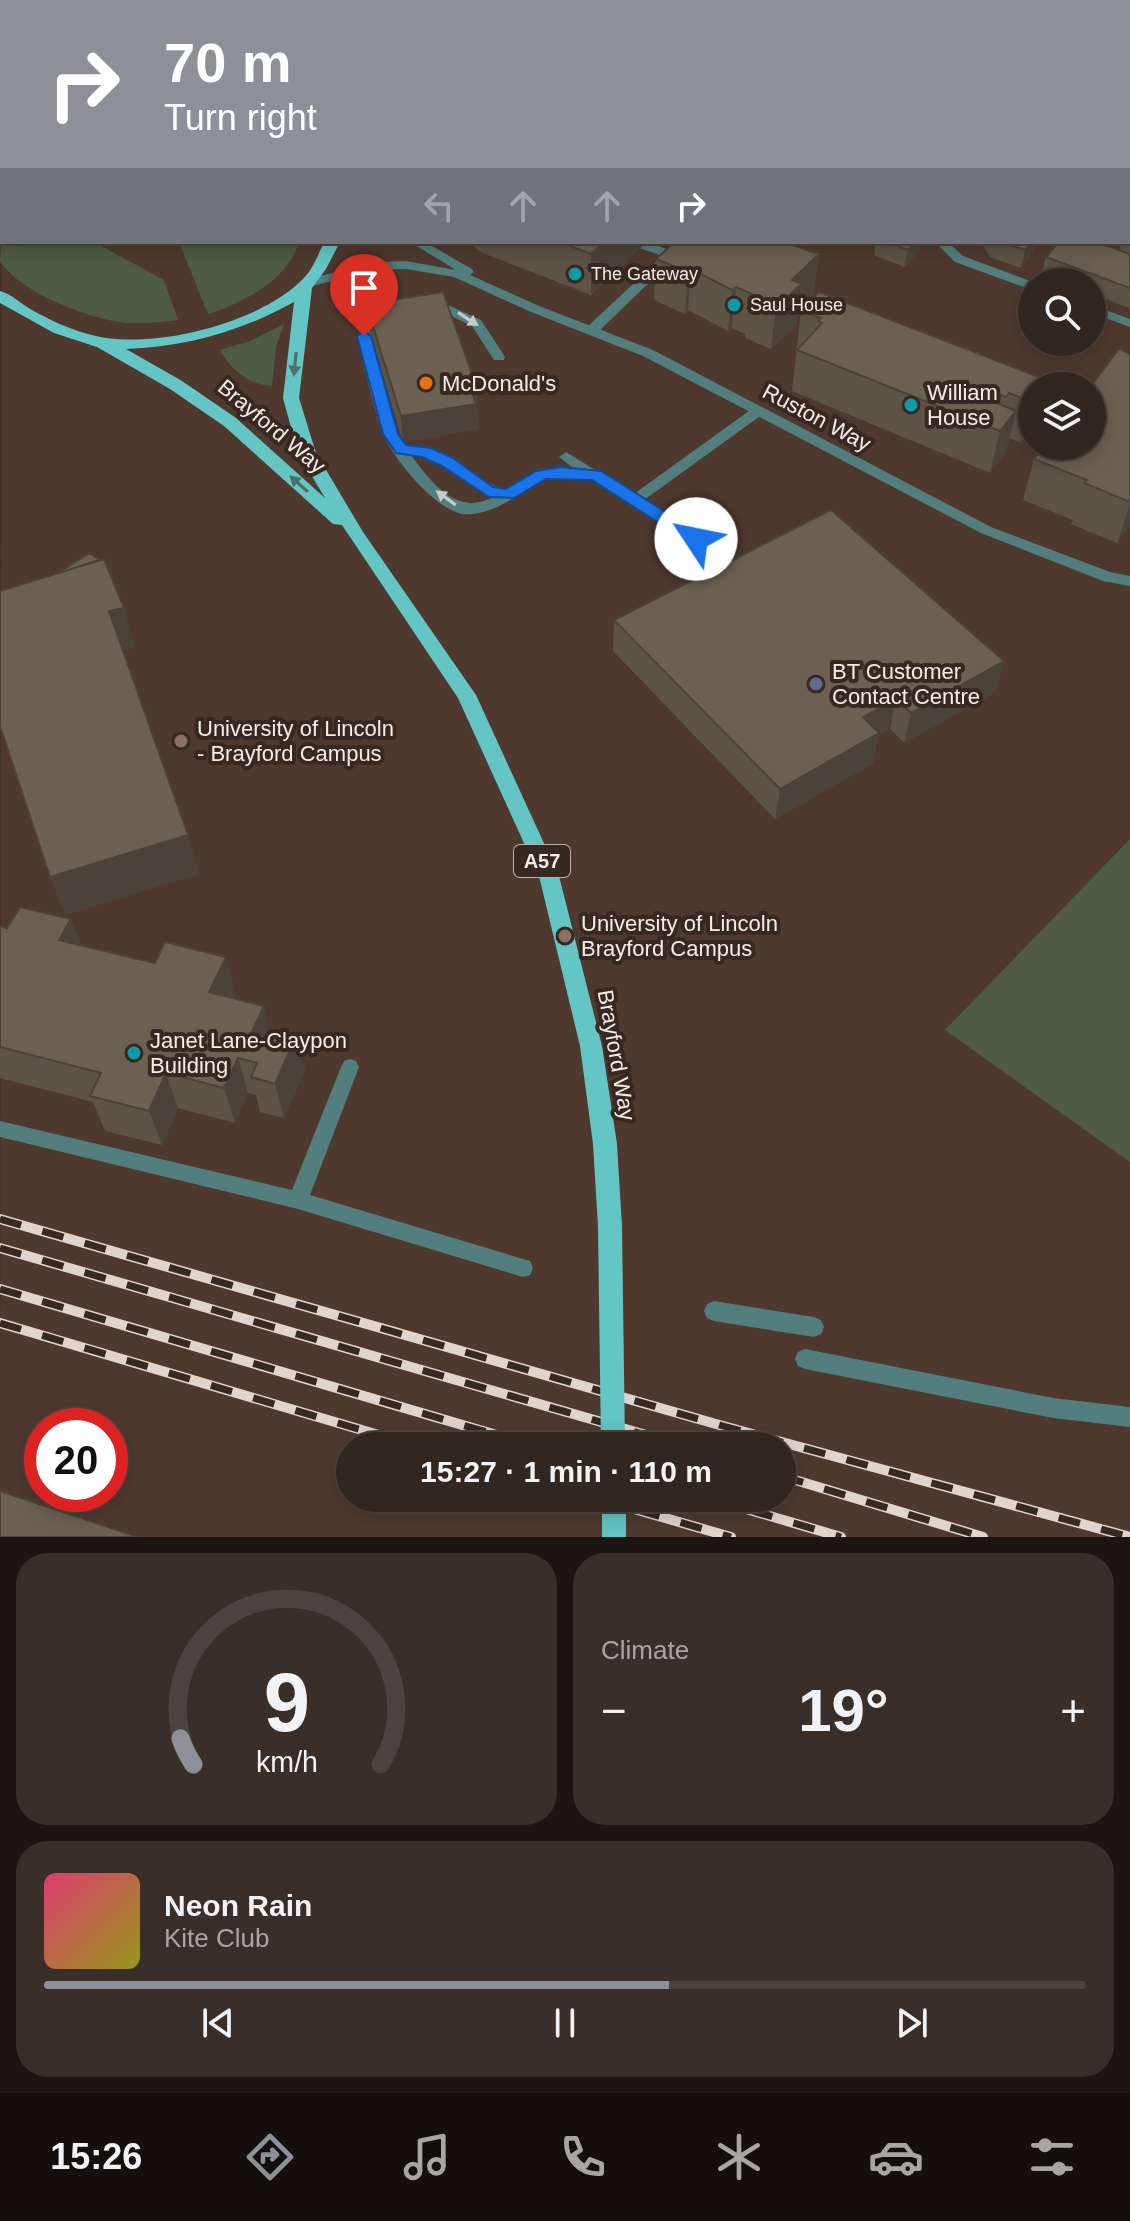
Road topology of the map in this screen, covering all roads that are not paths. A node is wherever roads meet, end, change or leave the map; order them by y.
1 (331, 244) edge
2 (419, 244) edge
3 (683, 244) edge
4 (943, 244) edge
5 (643, 245) dead end
6 (671, 255) junction
7 (1018, 281) edge
8 (306, 285) junction
9 (485, 285) junction
10 (0, 296) edge
11 (412, 297) edge
12 (395, 301) edge
13 (1106, 314) edge
14 (1130, 323) edge
15 (591, 331) junction
16 (103, 343) junction
17 (499, 357) dead end
18 (758, 411) junction
19 (401, 449) junction
20 (566, 457) dead end
21 (595, 475) junction
22 (508, 494) junction
23 (636, 499) junction
24 (357, 536) junction
25 (705, 545) dead end
26 (1130, 581) edge
27 (350, 1067) dead end
28 (0, 1129) edge
29 (298, 1200) junction
30 (523, 1268) dead end
31 (714, 1311) dead end
32 (814, 1327) dead end
33 (805, 1359) dead end
34 (1130, 1417) edge
35 (613, 1432) edge
36 (614, 1512) edge
37 (614, 1537) edge

1 - 8 main road
2 - 9 street, Ruston Way
3 - 6 street
4 - 7 street
5 - 6 street
6 - 15 street
8 - 9 street, Ruston Way
8 - 16 main road
8 -> 24 main road, Brayford Way
9 - 15 street, Ruston Way
10 - 16 main road
11 -> 17 street
12 - 19 street
13 - 14 street
15 - 18 street, Ruston Way
24 -> 16 main road, Brayford Way
18 - 23 street
18 - 26 street, Ruston Way
19 - 22 street
22 -> 19 street
20 - 21 street
21 - 22 street
21 - 23 street
23 - 25 street
24 - 35 main road, Brayford Way / A57, bridge
27 - 29 street
28 - 29 street
29 - 30 street
31 - 32 street
33 - 34 street
36 - 37 main road, bridge

